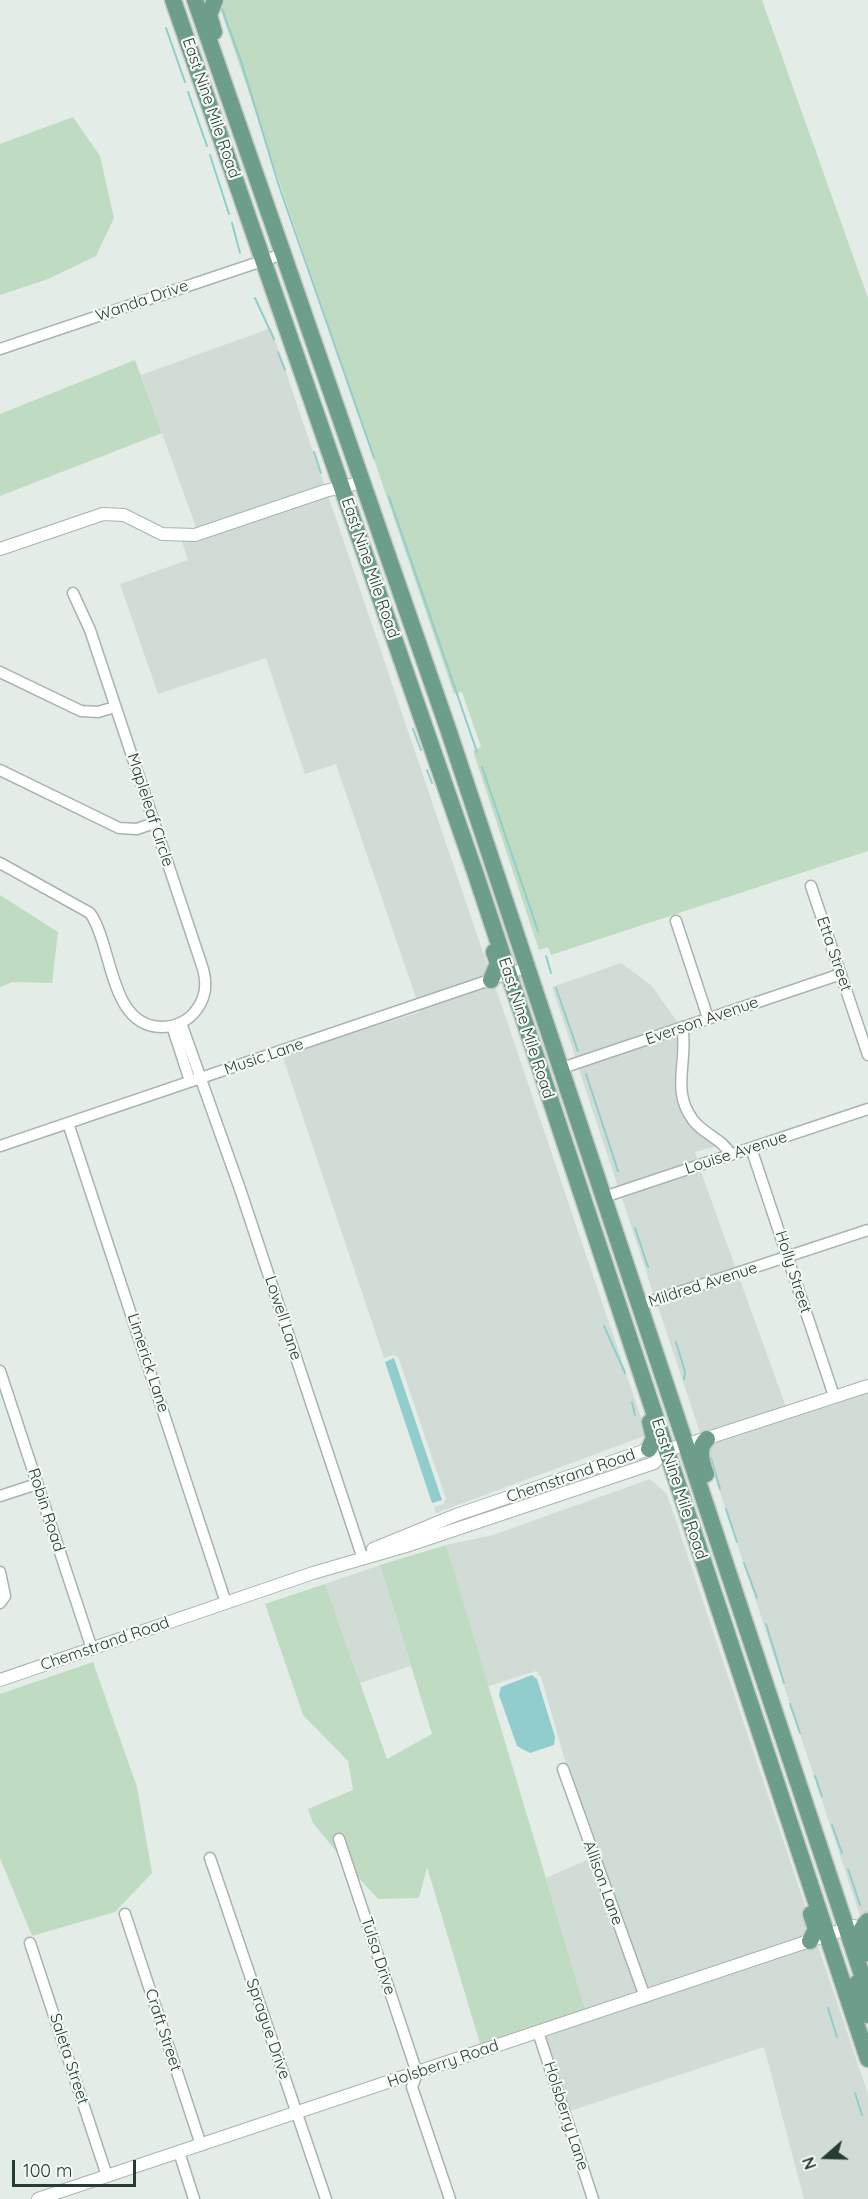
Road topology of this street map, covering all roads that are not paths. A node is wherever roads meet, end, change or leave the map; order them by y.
1 (193, 2) edge
2 (269, 215) junction
3 (283, 254) junction
4 (261, 261) junction
5 (286, 324) junction
6 (0, 349) edge
7 (368, 480) junction
8 (335, 489) junction
9 (0, 549) edge
10 (73, 593) dead end
11 (0, 672) edge
12 (437, 697) junction
13 (115, 707) junction
14 (428, 737) junction
15 (0, 770) edge
16 (154, 824) junction
17 (484, 835) junction
18 (0, 863) edge
19 (476, 875) junction
20 (811, 886) dead end
21 (676, 921) dead end
22 (528, 967) junction
23 (509, 974) junction
24 (841, 974) junction
25 (491, 980) junction
26 (519, 1006) junction
27 (708, 1018) junction
28 (176, 1024) junction
29 (682, 1027) junction
30 (868, 1055) edge
31 (562, 1068) junction
32 (202, 1078) junction
33 (190, 1081) junction
34 (868, 1109) edge
35 (68, 1123) junction
36 (550, 1131) dead end
37 (565, 1144) junction
38 (0, 1146) edge
39 (751, 1148) junction
40 (731, 1155) junction
41 (571, 1161) junction
42 (604, 1197) junction
43 (868, 1230) edge
44 (788, 1257) junction
45 (604, 1263) junction
46 (640, 1305) junction
47 (0, 1371) edge
48 (868, 1386) edge
49 (834, 1396) junction
50 (707, 1438) junction
51 (686, 1444) junction
52 (657, 1454) junction
53 (37, 1484) junction
54 (0, 1496) edge
55 (690, 1521) junction
56 (363, 1556) junction
57 (0, 1572) edge
58 (733, 1585) junction
59 (0, 1603) edge
60 (226, 1603) junction
61 (737, 1618) junction
62 (728, 1638) junction
63 (92, 1648) junction
64 (0, 1680) edge
65 (765, 1703) junction
66 (760, 1732) junction
67 (563, 1769) dead end
68 (808, 1813) junction
69 (339, 1839) dead end
70 (210, 1858) dead end
71 (124, 1914) dead end
72 (868, 1921) edge
73 (847, 1928) junction
74 (827, 1935) junction
75 (810, 1941) junction
76 (30, 1943) dead end
77 (868, 1966) edge
78 (868, 1993) edge
79 (645, 1997) junction
80 (868, 2015) edge
81 (538, 2032) junction
82 (868, 2060) edge
83 (417, 2073) junction
84 (298, 2113) junction
85 (201, 2145) junction
86 (179, 2152) junction
87 (107, 2176) junction
88 (59, 2196) edge
89 (38, 2199) edge
90 (194, 2199) edge
91 (326, 2199) edge
92 (450, 2199) edge
93 (593, 2199) edge

1 - 2 main road, East Nine Mile Road
1 - 2 main road
1 - 4 main road, East Nine Mile Road
2 - 3 main road, East Nine Mile Road
3 - 4 street, Wanda Drive
3 - 7 main road, East Nine Mile Road
4 - 5 main road, East Nine Mile Road
4 - 6 street, Wanda Drive
4 - 8 main road
5 - 7 main road
5 - 8 main road, East Nine Mile Road
7 - 8 street
7 - 12 main road, East Nine Mile Road
8 - 9 street
8 - 12 main road
8 - 14 main road, East Nine Mile Road
10 - 13 street, Mapleleaf Circle
11 - 13 street
12 - 17 main road, East Nine Mile Road
13 - 16 street, Mapleleaf Circle
14 - 17 main road
14 - 19 main road, East Nine Mile Road
15 - 16 street
16 - 28 street, Mapleleaf Circle
17 - 22 main road, East Nine Mile Road
18 - 28 street
19 - 23 main road, East Nine Mile Road
19 - 25 main road
20 - 24 street, Etta Street
21 - 27 street
22 - 23 street, Music Lane
22 - 31 main road, East Nine Mile Road
23 - 25 street, Music Lane
23 - 26 main road, East Nine Mile Road
23 - 31 main road
24 - 27 street, Everson Avenue
24 - 30 street, Etta Street
25 - 32 street, Music Lane
26 - 36 main road
26 - 37 main road, East Nine Mile Road
27 - 29 street, Everson Avenue
28 - 32 street
28 - 33 street
29 - 31 street, Everson Avenue
29 - 40 street
31 - 42 main road, East Nine Mile Road
32 - 33 street, Music Lane
32 - 56 street, Lowell Lane
33 - 35 street, Music Lane
34 - 39 street, Louise Avenue
35 - 38 street, Music Lane
35 - 60 street, Limerick Lane
37 - 41 main road, East Nine Mile Road
37 - 42 main road
39 - 40 street, Louise Avenue
39 - 44 street, Holly Street
40 - 42 street, Louise Avenue
41 - 45 main road, East Nine Mile Road
41 - 52 main road
42 - 46 main road, East Nine Mile Road
43 - 44 street, Mildred Avenue
44 - 46 street, Mildred Avenue
44 - 49 street, Holly Street
45 - 51 main road
45 - 52 main road, East Nine Mile Road
46 - 51 main road, East Nine Mile Road
47 - 53 street, Robin Road
48 - 49 street, Chemstrand Road
49 - 50 street, Chemstrand Road
50 - 51 street, Chemstrand Road
50 - 58 main road
51 - 52 street, Chemstrand Road
51 - 58 main road, East Nine Mile Road
52 - 55 main road, East Nine Mile Road
52 - 56 street, Chemstrand Road
52 - 61 main road
53 - 54 street
53 - 63 street, Robin Road
55 - 61 main road
55 - 62 main road, East Nine Mile Road
56 - 60 street, Chemstrand Road
57 - 59 street
58 - 68 main road, East Nine Mile Road
60 - 63 street, Chemstrand Road
61 - 65 main road
62 - 65 main road
62 - 66 main road, East Nine Mile Road
63 - 64 street, Chemstrand Road
65 - 68 main road
66 - 73 main road
66 - 74 main road, East Nine Mile Road
66 - 75 main road
67 - 79 street, Allison Lane
68 - 73 main road, East Nine Mile Road
69 - 83 street, Tulsa Drive
70 - 84 street, Sprague Drive
71 - 85 street, Craft Street
72 - 73 street, Holsberry Road
72 - 77 main road
73 - 74 street, Holsberry Road
73 - 78 main road, East Nine Mile Road
74 - 75 street, Holsberry Road
74 - 80 main road
74 - 82 main road, East Nine Mile Road
75 - 79 street, Holsberry Road
76 - 87 street, Saleta Street
79 - 81 street, Holsberry Road
81 - 83 street, Holsberry Road
81 - 93 street, Holsberry Lane
83 - 84 street, Holsberry Road
83 - 92 street, Tulsa Drive
84 - 85 street, Holsberry Road
84 - 91 street, Sprague Drive
85 - 86 street, Holsberry Road
86 - 87 street, Holsberry Road
86 - 90 street
87 - 88 street, Holsberry Road
88 - 89 street, Holsberry Road

